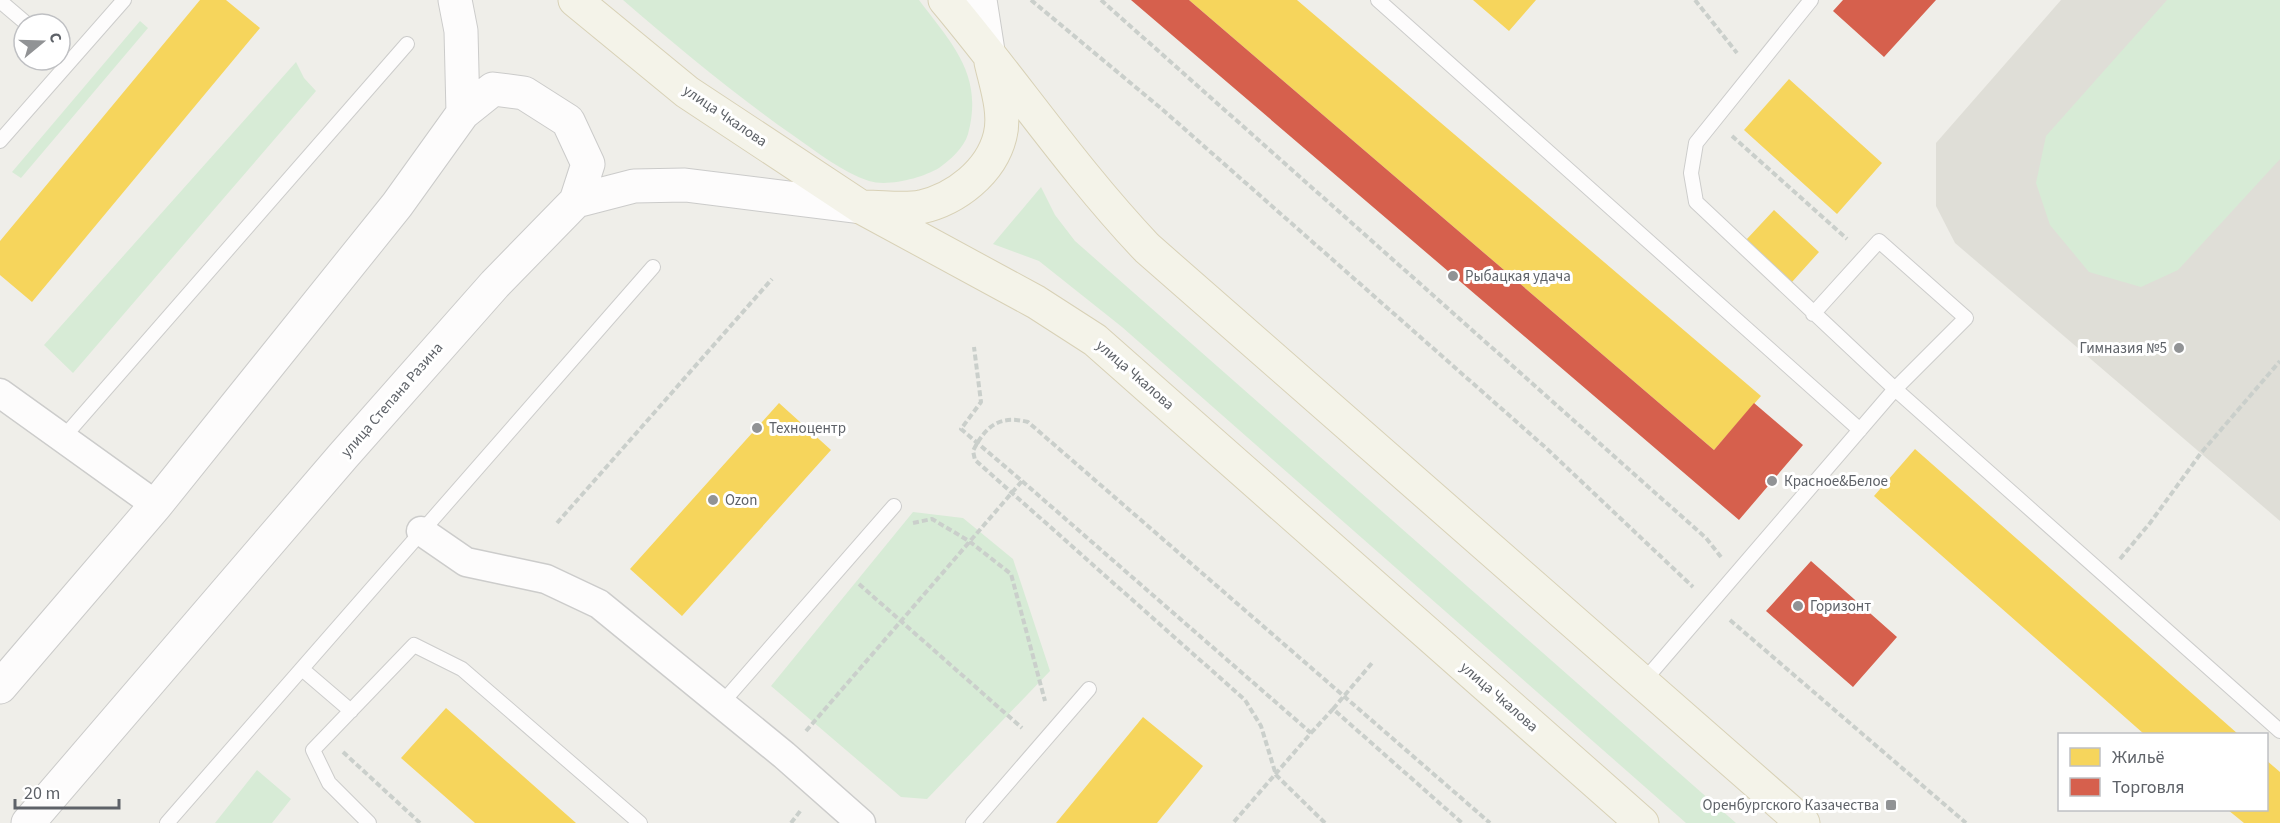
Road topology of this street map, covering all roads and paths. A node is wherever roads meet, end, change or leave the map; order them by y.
1 (124, 0) edge
2 (455, 0) edge
3 (574, 0) edge
4 (945, 0) edge
5 (980, 0) edge
6 (1031, 0) edge
7 (1101, 0) edge
8 (1378, 0) edge
9 (1695, 0) edge
10 (1811, 0) edge
11 (0, 2) edge
12 (12, 12) edge
13 (407, 44) dead end
14 (72, 48) edge
15 (988, 51) junction
16 (52, 72) edge
17 (1752, 72) junction
18 (463, 113) junction
19 (1714, 120) junction
20 (0, 141) edge
21 (576, 201) junction
22 (861, 207) junction
23 (1866, 256) junction
24 (652, 267) dead end
25 (772, 279) dead end
26 (1813, 314) junction
27 (974, 347) dead end
28 (2280, 361) edge
29 (1895, 389) junction
30 (0, 393) edge
31 (1860, 430) junction
32 (62, 439) junction
33 (977, 443) junction
34 (1022, 481) junction
35 (1012, 493) junction
36 (156, 505) junction
37 (894, 506) dead end
38 (557, 523) dead end
39 (422, 531) junction
40 (870, 532) junction
41 (969, 541) junction
42 (840, 568) junction
43 (1735, 574) junction
44 (2106, 577) junction
45 (1710, 603) junction
46 (902, 622) junction
47 (1372, 663) dead end
48 (302, 669) junction
49 (1643, 682) junction
50 (0, 687) edge
51 (1089, 689) dead end
52 (1344, 695) junction
53 (722, 703) junction
54 (1333, 709) junction
55 (351, 711) junction
56 (1053, 731) junction
57 (2280, 731) edge
58 (1311, 734) junction
59 (326, 737) junction
60 (1040, 745) junction
61 (784, 755) junction
62 (1276, 775) junction
63 (28, 823) edge
64 (167, 823) edge
65 (369, 823) edge
66 (420, 823) edge
67 (640, 823) edge
68 (861, 823) edge
69 (973, 823) edge
70 (1233, 823) edge
71 (1325, 823) edge
72 (1461, 823) edge
73 (1490, 823) edge
74 (1642, 823) edge
75 (1803, 823) edge
76 (1966, 823) edge

1 - 14 lane
2 - 18 main road
3 - 22 main road, улица Чкалова
4 - 15 main road
5 - 15 main road
6 - 45 path
7 - 43 path
8 - 31 lane
9 - 17 path
10 - 17 lane
11 - 12 lane
13 - 32 lane
15 - 22 main road
15 - 49 main road
16 - 20 lane
17 - 19 lane
18 - 21 main road
18 - 36 main road
19 - 23 path
19 - 26 lane
21 - 22 main road
21 - 63 main road, улица Степана Разина
22 - 74 main road, улица Чкалова
23 - 26 lane
23 - 29 lane
24 - 39 lane
25 - 38 path
26 - 29 lane
27 - 33 path
28 - 44 path
29 - 31 lane
29 - 44 lane
30 - 32 street
31 - 43 lane
32 - 36 street
33 - 34 path
33 - 35 path
33 - 52 path
34 - 35 path
34 - 58 path
35 - 41 path
35 - 62 path
36 - 50 main road
37 - 40 lane
39 - 48 lane
39 - 53 street
40 - 41 path
40 - 42 lane
41 - 46 path
41 - 56 path
42 - 46 path
42 - 53 lane
43 - 45 lane
44 - 57 lane
45 - 49 lane
45 - 76 path
46 - 60 path
46 - 61 path
47 - 52 path
48 - 55 lane
48 - 64 lane
49 - 75 main road
51 - 56 lane
52 - 54 path
52 - 73 path
53 - 61 street
54 - 58 path
54 - 72 path
55 - 59 lane
55 - 67 lane
56 - 60 lane
58 - 62 path
59 - 65 lane
59 - 66 path
60 - 69 lane
61 - 68 street
62 - 70 path
62 - 71 path

